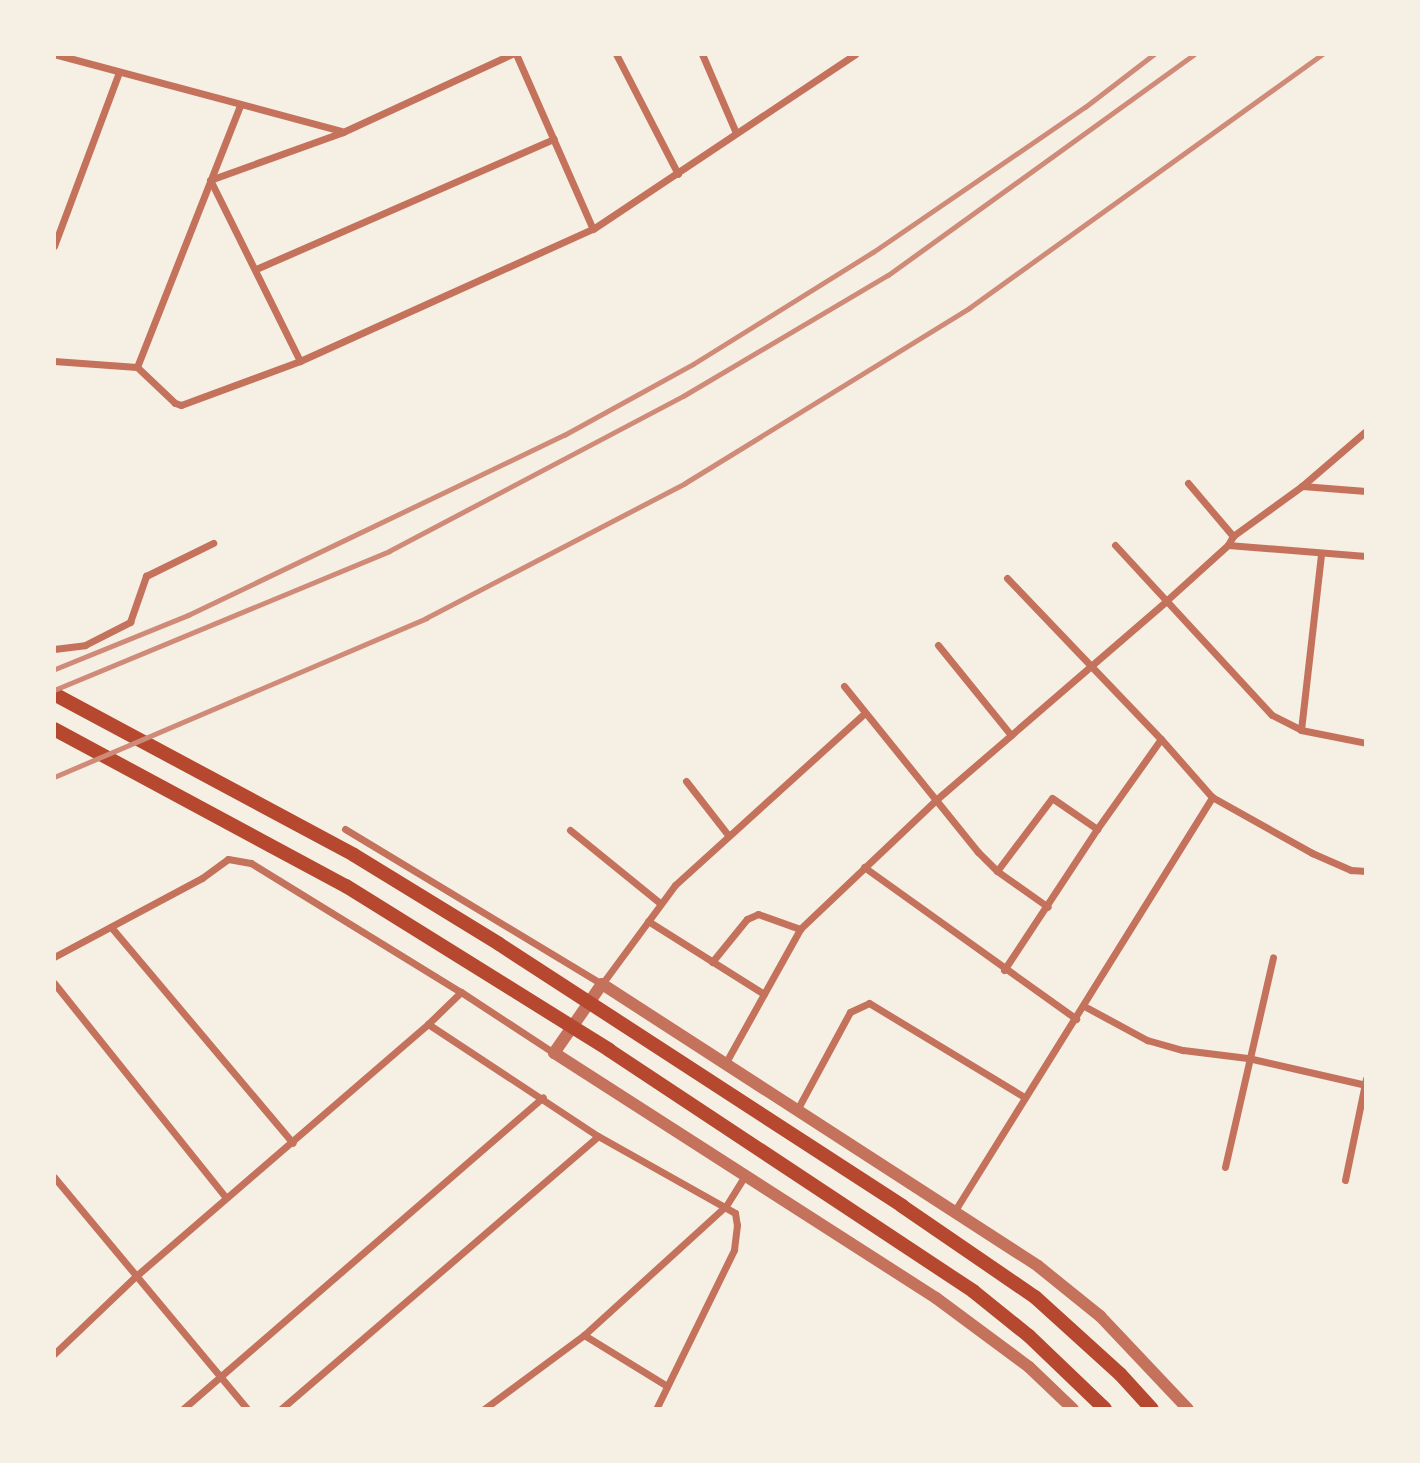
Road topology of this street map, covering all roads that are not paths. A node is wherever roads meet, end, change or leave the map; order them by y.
1 (54, 54) edge
2 (514, 54) edge
3 (616, 54) edge
4 (702, 54) edge
5 (855, 54) edge
6 (119, 72) junction
7 (240, 105) junction
8 (343, 132) junction
9 (736, 133) junction
10 (554, 139) junction
11 (678, 174) junction
12 (210, 180) junction
13 (593, 229) junction
14 (54, 246) edge
15 (256, 269) junction
16 (54, 361) edge
17 (300, 361) junction
18 (137, 367) junction
19 (1366, 431) edge
20 (1188, 483) dead end
21 (1302, 486) junction
22 (1366, 491) edge
23 (1233, 536) junction
24 (214, 543) dead end
25 (1115, 545) dead end
26 (1228, 545) junction
27 (1321, 554) junction
28 (1366, 556) edge
29 (1007, 578) dead end
30 (1166, 601) junction
31 (938, 645) dead end
32 (54, 649) edge
33 (1092, 665) junction
34 (845, 686) dead end
35 (54, 694) edge
36 (865, 713) junction
37 (54, 729) edge
38 (1301, 730) junction
39 (1011, 735) junction
40 (1161, 739) junction
41 (1366, 743) edge
42 (686, 781) dead end
43 (1212, 797) junction
44 (937, 799) junction
45 (345, 829) dead end
46 (1097, 829) junction
47 (570, 830) dead end
48 (728, 835) junction
49 (864, 867) junction
50 (997, 871) junction
51 (1366, 872) edge
52 (661, 904) junction
53 (1048, 907) junction
54 (648, 921) junction
55 (111, 927) junction
56 (800, 929) junction
57 (54, 957) edge
58 (1273, 957) dead end
59 (712, 962) junction
60 (1004, 970) junction
61 (54, 983) edge
62 (602, 984) junction
63 (461, 992) junction
64 (764, 994) junction
65 (1084, 1006) junction
66 (1076, 1020) junction
67 (428, 1024) junction
68 (554, 1053) junction
69 (1248, 1058) junction
70 (725, 1064) junction
71 (1365, 1083) edge
72 (543, 1097) junction
73 (1024, 1097) junction
74 (797, 1110) junction
75 (598, 1136) junction
76 (293, 1143) junction
77 (1225, 1167) dead end
78 (746, 1175) junction
79 (54, 1177) edge
80 (1345, 1180) dead end
81 (226, 1198) junction
82 (726, 1206) junction
83 (954, 1212) junction
84 (136, 1276) junction
85 (584, 1335) junction
86 (54, 1354) edge
87 (219, 1374) junction
88 (667, 1386) junction
89 (1102, 1405) edge
90 (183, 1409) edge
91 (247, 1409) edge
92 (281, 1409) edge
93 (484, 1409) edge
94 (656, 1409) edge
95 (1073, 1409) edge
96 (1152, 1409) edge
97 (1188, 1409) edge

1 - 6 street
2 - 8 street
2 - 10 street
3 - 11 street
4 - 9 street
5 - 9 street
6 - 7 street
6 - 14 street
7 - 8 street
7 - 12 street
8 - 12 street
9 - 11 street
10 - 13 street
10 - 15 street
11 - 13 street
12 - 15 street
12 - 18 street
13 - 17 street
15 - 17 street
16 - 18 street
17 - 18 street
19 - 21 street
20 - 23 street
21 - 22 street
21 - 23 street
23 - 26 street
24 - 32 street
25 - 30 street
26 - 27 street
26 - 30 street
27 - 28 street
27 - 38 street
29 - 33 street
30 - 33 street
30 - 38 street
31 - 39 street
33 - 39 street
33 - 40 street
34 - 36 street
35 - 96 main road
36 - 44 street
36 - 48 street
37 - 89 main road
38 - 41 street
39 - 44 street
40 - 43 street
40 - 46 street
42 - 48 street
43 - 51 street
43 - 65 street
44 - 49 street
44 - 50 street
45 - 62 street
46 - 50 street
46 - 53 street
47 - 52 street
48 - 52 street
49 - 56 street
49 - 60 street
50 - 53 street
52 - 54 street
53 - 60 street
54 - 59 street
54 - 62 street
55 - 57 street
55 - 63 street
55 - 76 street
56 - 59 street
56 - 64 street
58 - 69 street
59 - 64 street
60 - 66 street
61 - 81 street
62 - 68 street
62 - 70 street
63 - 67 street
63 - 68 street
64 - 70 street
65 - 66 street
65 - 69 street
66 - 73 street
67 - 72 street
67 - 76 street
68 - 78 street
69 - 71 street
69 - 77 street
70 - 74 street
71 - 80 street
72 - 75 street
72 - 87 street
73 - 74 street
73 - 83 street
74 - 83 street
75 - 82 street
75 - 92 street
76 - 81 street
78 - 82 street
78 - 95 street
79 - 84 street
81 - 84 street
82 - 85 street
82 - 88 street
83 - 97 street
84 - 86 street
84 - 87 street
85 - 88 street
85 - 93 street
87 - 90 street
87 - 91 street
88 - 94 street

